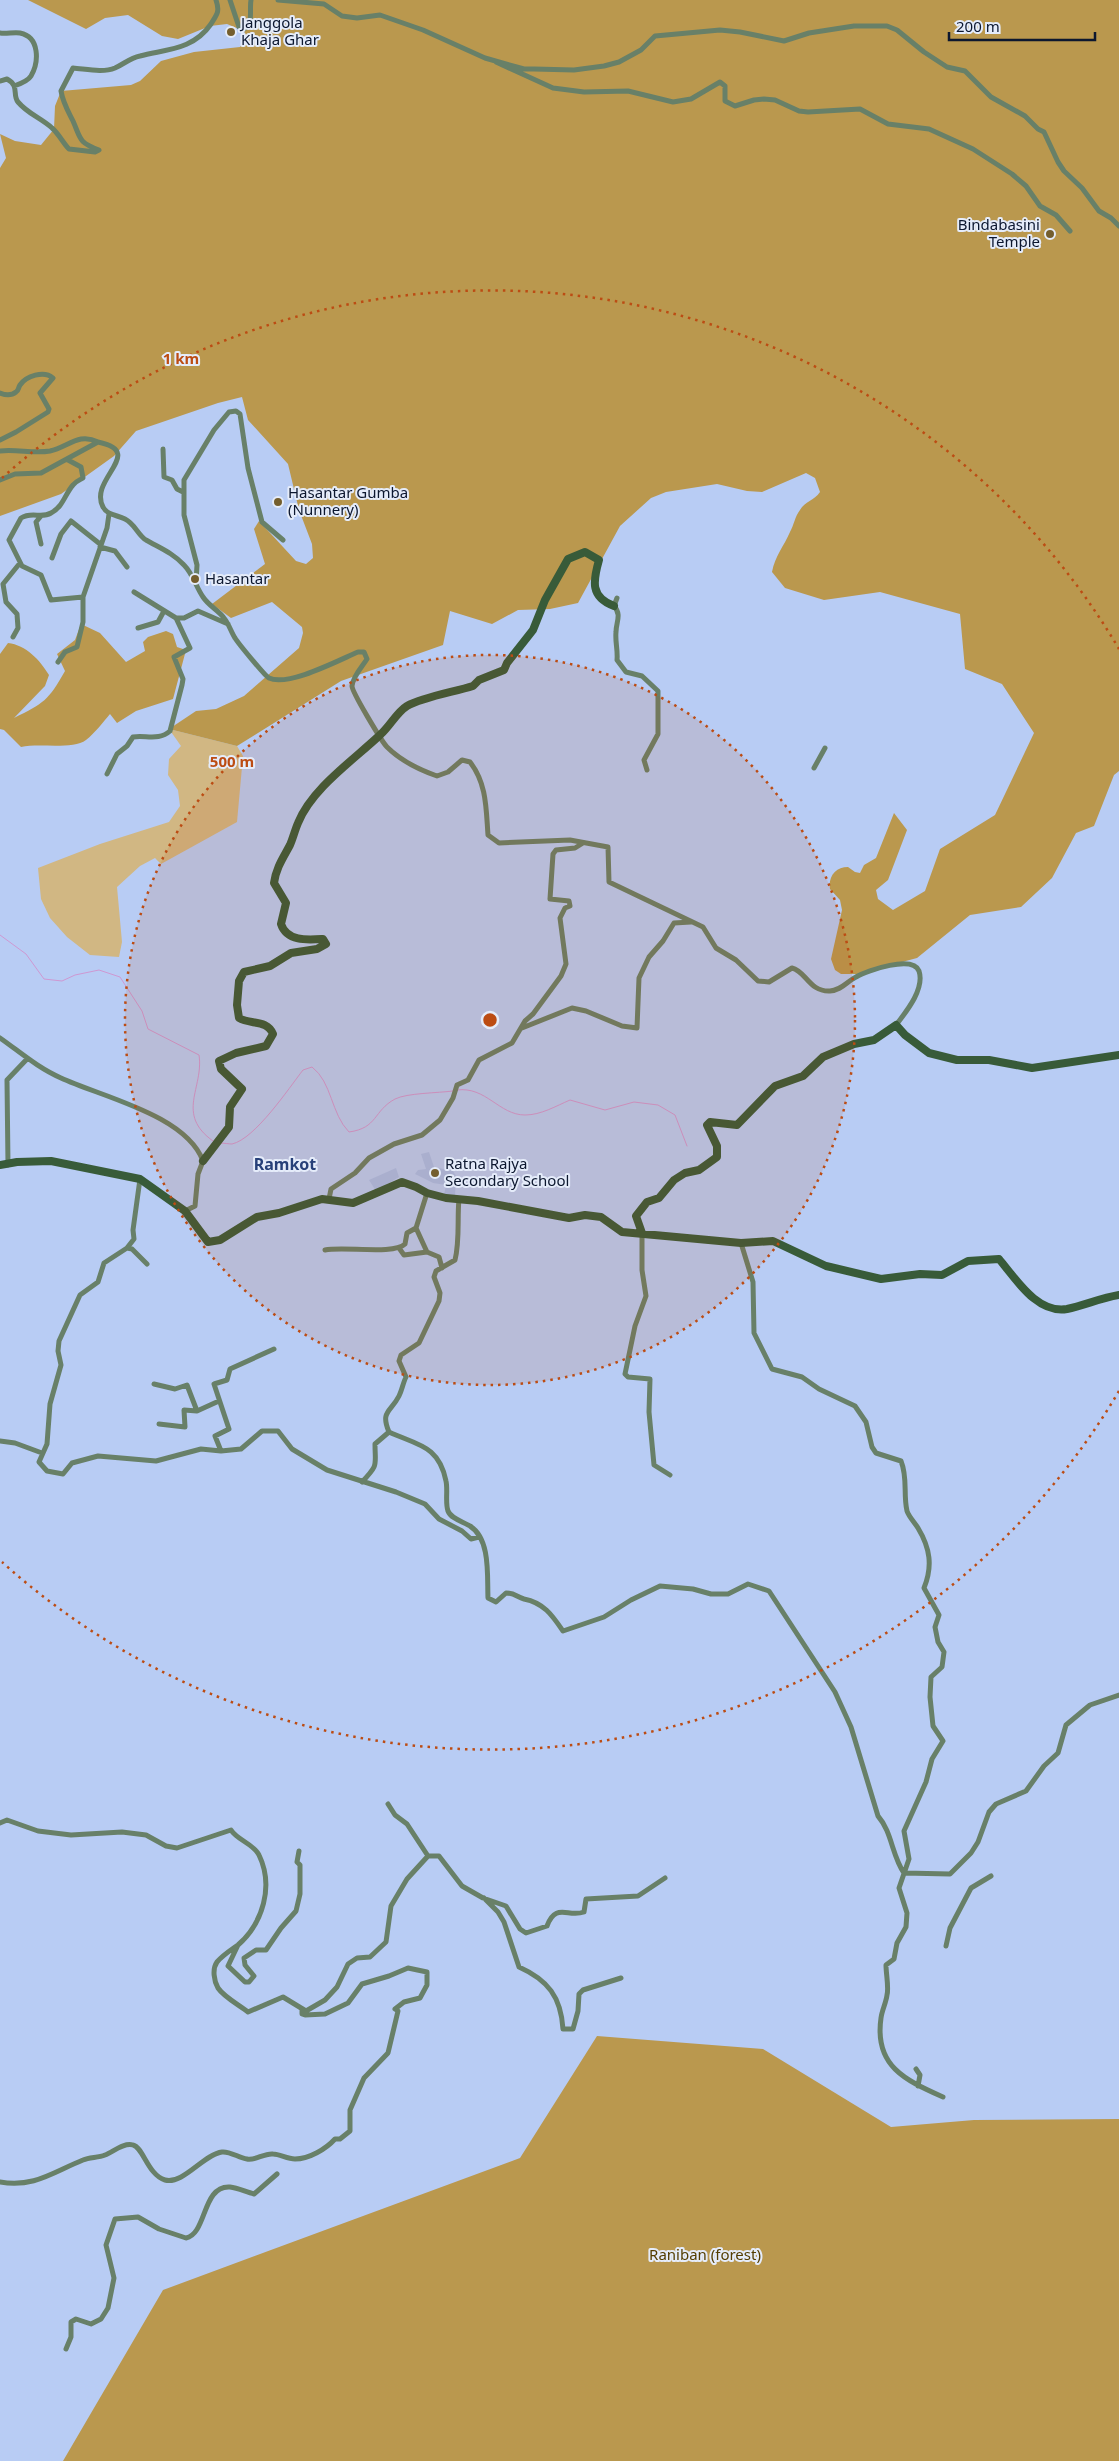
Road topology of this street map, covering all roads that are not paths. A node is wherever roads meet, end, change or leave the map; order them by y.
1 (216, 0) edge
2 (230, 0) edge
3 (252, 0) edge
4 (278, 0) edge
5 (0, 33) edge
6 (494, 60) junction
7 (0, 81) edge
8 (14, 86) junction
9 (1119, 226) edge
10 (1070, 232) dead end
11 (0, 393) edge
12 (0, 440) edge
13 (98, 442) junction
14 (163, 449) dead end
15 (0, 451) edge
16 (68, 460) junction
17 (0, 480) edge
18 (183, 492) junction
19 (109, 514) junction
20 (41, 516) junction
21 (283, 540) dead end
22 (41, 544) dead end
23 (100, 546) junction
24 (52, 558) dead end
25 (20, 563) junction
26 (127, 568) dead end
27 (196, 582) junction
28 (134, 592) dead end
29 (83, 597) junction
30 (615, 602) joint
31 (164, 611) junction
32 (176, 618) junction
33 (229, 624) junction
34 (138, 628) dead end
35 (12, 636) dead end
36 (58, 662) dead end
37 (380, 735) junction
38 (825, 748) dead end
39 (814, 768) dead end
40 (647, 770) dead end
41 (107, 774) dead end
42 (583, 844) junction
43 (691, 922) junction
44 (896, 1026) junction
45 (521, 1029) junction
46 (0, 1038) edge
47 (1119, 1055) edge
48 (27, 1059) junction
49 (203, 1161) junction
50 (4, 1165) edge
51 (140, 1179) junction
52 (427, 1193) junction
53 (459, 1198) junction
54 (329, 1199) junction
55 (185, 1211) junction
56 (416, 1228) junction
57 (642, 1232) junction
58 (741, 1242) junction
59 (127, 1248) junction
60 (399, 1248) junction
61 (325, 1250) dead end
62 (427, 1252) junction
63 (147, 1264) dead end
64 (442, 1268) junction
65 (1119, 1295) edge
66 (274, 1349) dead end
67 (154, 1384) dead end
68 (219, 1401) junction
69 (197, 1411) junction
70 (159, 1424) dead end
71 (389, 1432) junction
72 (0, 1441) edge
73 (221, 1451) junction
74 (42, 1453) junction
75 (670, 1476) dead end
76 (362, 1482) junction
77 (479, 1537) junction
78 (1119, 1695) edge
79 (388, 1804) dead end
80 (0, 1823) edge
81 (299, 1851) dead end
82 (428, 1856) junction
83 (904, 1873) junction
84 (991, 1876) dead end
85 (665, 1878) dead end
86 (483, 1898) junction
87 (238, 1945) junction
88 (946, 1946) dead end
89 (621, 1978) dead end
90 (302, 2010) junction
91 (916, 2069) dead end
92 (918, 2086) junction
93 (943, 2098) dead end
94 (277, 2174) dead end
95 (0, 2182) edge
96 (66, 2349) dead end

1 - 8 street
2 - 3 street
4 - 6 street
5 - 8 street
6 - 9 street
6 - 10 street
7 - 8 street
11 - 12 street
13 - 15 street
13 - 16 street
13 - 19 street
14 - 18 street
16 - 17 street
16 - 20 street
18 - 21 street
18 - 27 street
19 - 23 street
19 - 27 street
20 - 22 street
20 - 25 street
23 - 24 street
23 - 26 street
23 - 29 street
25 - 29 street
25 - 35 street
27 - 33 street
28 - 31 street
29 - 36 street
30 - 37 street
30 - 40 street
31 - 32 street
31 - 34 street
32 - 33 street
32 - 41 street
33 - 37 street
37 - 42 street
37 - 49 street
38 - 39 street
42 - 43 street
42 - 45 street
43 - 44 street
43 - 45 street
44 - 47 street
44 - 57 street
45 - 54 street
46 - 48 street
48 - 49 street
48 - 50 street
49 - 55 street
50 - 51 street
51 - 55 street
51 - 59 street
52 - 53 street
52 - 54 street
52 - 56 street
53 - 57 street
53 - 64 street
54 - 55 street
56 - 60 street
56 - 62 street
57 - 58 street
57 - 75 street
58 - 65 street
58 - 83 street
59 - 63 street
59 - 74 street
60 - 61 street
60 - 62 street
62 - 64 street
64 - 71 street
66 - 68 street
67 - 69 street
68 - 69 street
68 - 73 street
69 - 70 street
71 - 76 street
71 - 77 street
72 - 74 street
73 - 74 street
73 - 76 street
76 - 77 street
77 - 83 street
78 - 83 street
79 - 82 street
80 - 87 street
81 - 87 street
82 - 86 street
82 - 90 street
83 - 92 street
84 - 88 street
85 - 86 street
86 - 89 street
87 - 90 street
90 - 95 street
91 - 92 street
92 - 93 street
94 - 96 street

